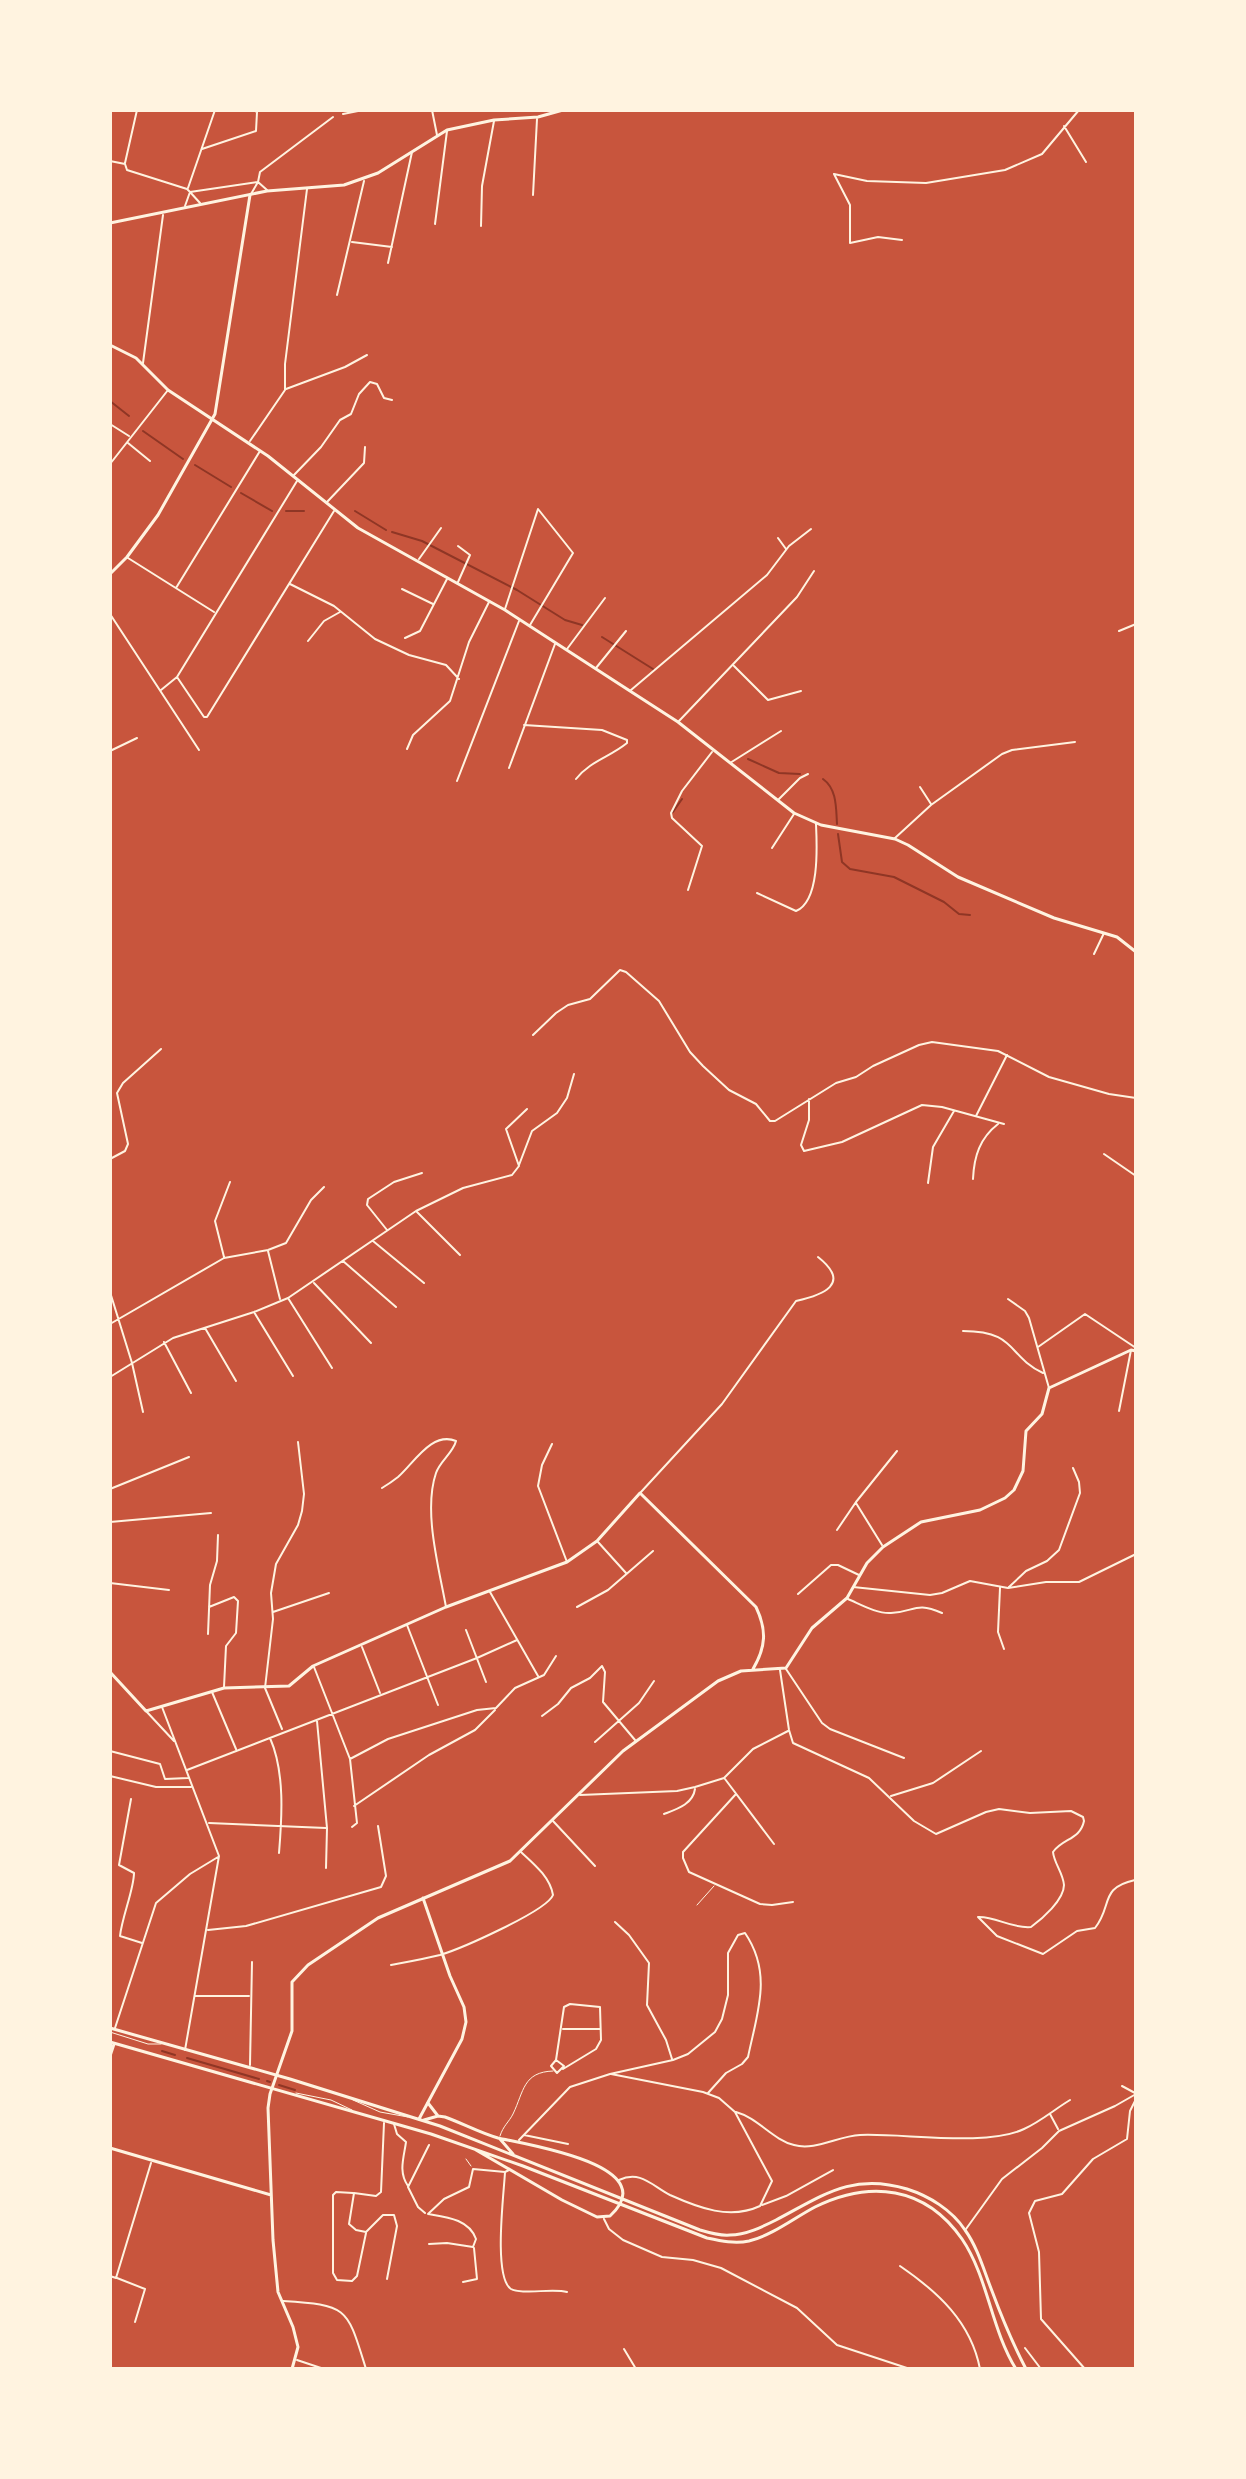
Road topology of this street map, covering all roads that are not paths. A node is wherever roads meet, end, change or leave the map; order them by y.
1 (137, 110) edge
2 (215, 110) edge
3 (253, 110) edge
4 (363, 110) edge
5 (432, 110) edge
6 (563, 110) edge
7 (1079, 110) edge
8 (343, 114) dead end
9 (333, 117) dead end
10 (538, 117) junction
11 (494, 120) junction
12 (1064, 126) junction
13 (447, 130) junction
14 (437, 135) junction
15 (201, 149) junction
16 (412, 151) junction
17 (110, 161) edge
18 (1086, 162) dead end
19 (125, 164) junction
20 (364, 179) junction
21 (258, 182) junction
22 (307, 189) junction
23 (189, 191) junction
24 (267, 191) junction
25 (250, 195) junction
26 (533, 195) dead end
27 (201, 204) junction
28 (184, 207) junction
29 (164, 211) junction
30 (110, 223) edge
31 (435, 224) dead end
32 (481, 226) dead end
33 (902, 240) dead end
34 (351, 242) junction
35 (392, 247) junction
36 (388, 263) dead end
37 (337, 295) dead end
38 (110, 345) edge
39 (367, 355) dead end
40 (142, 364) junction
41 (168, 390) junction
42 (285, 390) junction
43 (392, 400) dead end
44 (213, 420) junction
45 (110, 424) edge
46 (130, 437) junction
47 (127, 442) junction
48 (250, 443) junction
49 (365, 447) dead end
50 (260, 450) junction
51 (150, 461) dead end
52 (110, 464) edge
53 (293, 475) junction
54 (298, 479) junction
55 (326, 503) junction
56 (334, 510) junction
57 (441, 528) dead end
58 (811, 529) dead end
59 (778, 538) dead end
60 (458, 546) dead end
61 (787, 549) junction
62 (127, 557) junction
63 (417, 561) junction
64 (814, 571) dead end
65 (110, 574) edge
66 (448, 578) junction
67 (457, 583) junction
68 (289, 584) junction
69 (176, 588) junction
70 (402, 589) dead end
71 (605, 598) dead end
72 (490, 601) junction
73 (434, 605) junction
74 (505, 610) junction
75 (341, 611) junction
76 (216, 613) junction
77 (110, 614) edge
78 (520, 620) junction
79 (1136, 624) edge
80 (530, 626) junction
81 (626, 631) dead end
82 (1119, 631) dead end
83 (405, 638) dead end
84 (308, 641) dead end
85 (556, 643) junction
86 (566, 650) junction
87 (733, 665) junction
88 (595, 669) junction
89 (177, 677) junction
90 (459, 679) junction
91 (161, 690) junction
92 (630, 691) junction
93 (801, 691) dead end
94 (678, 722) junction
95 (524, 725) junction
96 (780, 729) dead end
97 (137, 738) dead end
98 (1075, 742) dead end
99 (407, 749) dead end
100 (199, 750) dead end
101 (110, 751) edge
102 (713, 751) junction
103 (729, 763) junction
104 (509, 768) dead end
105 (808, 774) dead end
106 (576, 779) dead end
107 (457, 781) dead end
108 (920, 787) dead end
109 (777, 801) junction
110 (931, 805) junction
111 (794, 813) junction
112 (816, 823) junction
113 (895, 839) junction
114 (772, 848) dead end
115 (688, 890) dead end
116 (757, 893) dead end
117 (1104, 933) junction
118 (1136, 952) edge
119 (1094, 954) dead end
120 (533, 1035) dead end
121 (161, 1049) dead end
122 (1008, 1054) junction
123 (574, 1074) dead end
124 (809, 1098) junction
125 (1136, 1098) edge
126 (527, 1109) dead end
127 (955, 1110) junction
128 (976, 1116) junction
129 (1104, 1154) dead end
130 (110, 1159) edge
131 (519, 1166) junction
132 (422, 1173) dead end
133 (1136, 1176) edge
134 (973, 1179) dead end
135 (230, 1182) dead end
136 (928, 1183) dead end
137 (324, 1187) dead end
138 (416, 1211) junction
139 (387, 1230) junction
140 (373, 1241) junction
141 (268, 1250) junction
142 (460, 1255) dead end
143 (818, 1257) dead end
144 (224, 1258) junction
145 (343, 1261) junction
146 (313, 1282) junction
147 (424, 1283) dead end
148 (110, 1292) edge
149 (288, 1298) junction
150 (1008, 1299) dead end
151 (281, 1301) junction
152 (396, 1307) dead end
153 (254, 1312) junction
154 (117, 1320) junction
155 (110, 1324) edge
156 (205, 1328) junction
157 (963, 1331) dead end
158 (164, 1342) junction
159 (371, 1343) dead end
160 (1038, 1347) junction
161 (1134, 1350) edge
162 (132, 1363) junction
163 (332, 1368) dead end
164 (1045, 1374) junction
165 (293, 1376) dead end
166 (110, 1377) edge
167 (236, 1381) dead end
168 (1049, 1388) junction
169 (191, 1393) dead end
170 (1119, 1411) dead end
171 (143, 1412) dead end
172 (298, 1442) dead end
173 (552, 1444) dead end
174 (897, 1451) dead end
175 (189, 1457) dead end
176 (1073, 1468) dead end
177 (382, 1488) dead end
178 (110, 1489) edge
179 (640, 1493) junction
180 (856, 1502) junction
181 (211, 1513) dead end
182 (110, 1522) edge
183 (837, 1530) dead end
184 (218, 1535) dead end
185 (597, 1541) junction
186 (883, 1547) junction
187 (653, 1551) dead end
188 (1136, 1554) edge
189 (567, 1562) junction
190 (628, 1574) junction
191 (859, 1575) junction
192 (110, 1583) edge
193 (853, 1587) junction
194 (1000, 1587) junction
195 (1008, 1588) junction
196 (169, 1590) dead end
197 (489, 1591) junction
198 (329, 1593) dead end
199 (798, 1594) dead end
200 (847, 1598) junction
201 (209, 1607) junction
202 (446, 1607) junction
203 (577, 1607) dead end
204 (273, 1612) junction
205 (942, 1613) dead end
206 (407, 1624) junction
207 (466, 1630) dead end
208 (208, 1634) dead end
209 (517, 1640) junction
210 (361, 1646) junction
211 (1004, 1649) dead end
212 (556, 1656) dead end
213 (477, 1658) junction
214 (313, 1666) junction
215 (786, 1668) junction
216 (753, 1669) junction
217 (780, 1670) junction
218 (110, 1672) edge
219 (428, 1676) junction
220 (539, 1678) junction
221 (654, 1681) dead end
222 (486, 1682) dead end
223 (224, 1688) junction
224 (265, 1688) junction
225 (212, 1691) junction
226 (381, 1695) junction
227 (438, 1705) dead end
228 (161, 1706) junction
229 (496, 1708) junction
230 (146, 1711) junction
231 (331, 1714) junction
232 (542, 1716) dead end
233 (317, 1720) junction
234 (620, 1721) junction
235 (789, 1730) junction
236 (282, 1731) junction
237 (270, 1737) junction
238 (174, 1742) junction
239 (595, 1742) dead end
240 (637, 1742) junction
241 (236, 1750) junction
242 (110, 1751) edge
243 (981, 1751) dead end
244 (904, 1758) dead end
245 (350, 1759) junction
246 (186, 1770) junction
247 (110, 1776) edge
248 (189, 1778) junction
249 (724, 1778) junction
250 (192, 1787) junction
251 (695, 1787) junction
252 (736, 1794) junction
253 (579, 1795) junction
254 (890, 1797) junction
255 (131, 1799) dead end
256 (354, 1806) junction
257 (664, 1814) dead end
258 (553, 1821) junction
259 (208, 1823) junction
260 (378, 1826) dead end
261 (281, 1827) junction
262 (352, 1827) dead end
263 (327, 1828) junction
264 (774, 1844) dead end
265 (521, 1852) junction
266 (279, 1853) dead end
267 (219, 1856) junction
268 (595, 1866) dead end
269 (326, 1868) dead end
270 (1135, 1880) edge
271 (716, 1884) junction
272 (422, 1897) junction
273 (793, 1902) dead end
274 (697, 1905) dead end
275 (615, 1922) dead end
276 (207, 1930) junction
277 (143, 1943) junction
278 (442, 1954) junction
279 (252, 1962) dead end
280 (391, 1965) dead end
281 (194, 1996) junction
282 (250, 1996) junction
283 (562, 2029) junction
284 (600, 2029) junction
285 (112, 2030) edge
286 (112, 2042) edge
287 (185, 2050) junction
288 (110, 2056) edge
289 (556, 2060) junction
290 (673, 2060) junction
291 (250, 2068) junction
292 (563, 2069) junction
293 (553, 2071) junction
294 (610, 2074) junction
295 (277, 2076) junction
296 (1122, 2086) dead end
297 (272, 2089) junction
298 (708, 2093) junction
299 (1136, 2096) edge
300 (1070, 2100) dead end
301 (428, 2103) junction
302 (735, 2112) junction
303 (1050, 2113) junction
304 (438, 2116) junction
305 (421, 2120) junction
306 (384, 2122) junction
307 (396, 2126) junction
308 (1059, 2131) junction
309 (523, 2135) junction
310 (499, 2138) junction
311 (519, 2140) junction
312 (568, 2144) dead end
313 (429, 2145) dead end
314 (110, 2148) edge
315 (473, 2148) junction
316 (516, 2157) junction
317 (152, 2159) junction
318 (466, 2159) dead end
319 (473, 2169) junction
320 (510, 2169) junction
321 (833, 2170) dead end
322 (505, 2172) junction
323 (618, 2181) junction
324 (408, 2187) junction
325 (354, 2193) junction
326 (271, 2195) junction
327 (760, 2206) junction
328 (428, 2214) junction
329 (603, 2218) junction
330 (966, 2230) junction
331 (366, 2232) junction
332 (429, 2244) dead end
333 (473, 2247) junction
334 (900, 2266) dead end
335 (110, 2276) edge
336 (116, 2278) junction
337 (387, 2279) dead end
338 (463, 2282) dead end
339 (567, 2292) dead end
340 (281, 2301) junction
341 (135, 2322) dead end
342 (1025, 2348) dead end
343 (624, 2349) dead end
344 (296, 2360) junction
345 (292, 2369) edge
346 (324, 2369) edge
347 (366, 2369) edge
348 (636, 2369) edge
349 (910, 2369) edge
350 (980, 2369) edge
351 (1016, 2369) edge
352 (1026, 2369) edge
353 (1041, 2369) edge
354 (1085, 2369) edge

1 - 19 street
2 - 15 street
3 - 15 street
4 - 8 street
5 - 14 street
6 - 10 main road
7 - 12 street
9 - 21 street
10 - 11 main road
10 - 26 street
11 - 13 main road
11 - 32 street
12 - 18 street
12 - 33 street
13 - 14 main road
13 - 31 street
14 - 16 main road
15 - 23 street
16 - 20 main road
16 - 35 street
17 - 19 street
19 - 23 street
20 - 22 main road
20 - 34 street
21 - 23 street
21 - 24 street
21 - 25 street
22 - 24 main road
22 - 42 street
23 - 27 street
23 - 28 street
24 - 25 main road
25 - 27 main road
25 - 44 main road
27 - 28 main road
28 - 29 main road
29 - 30 main road
29 - 40 street
34 - 35 street
34 - 37 street
35 - 36 street
38 - 40 main road
39 - 42 street
40 - 41 main road
41 - 44 main road
41 - 46 street
42 - 48 street
43 - 53 street
44 - 48 main road
44 - 62 main road
45 - 46 street
46 - 47 street
47 - 51 street
47 - 52 street
48 - 50 main road
49 - 55 street
50 - 53 main road
50 - 69 street
53 - 54 main road
54 - 55 main road
54 - 76 street
55 - 56 main road
56 - 63 main road
56 - 68 street
57 - 63 street
58 - 61 street
59 - 61 street
60 - 67 street
61 - 92 street
62 - 65 main road
62 - 69 street
63 - 66 main road
64 - 87 street
66 - 67 main road
66 - 73 street
67 - 72 main road
68 - 75 street
68 - 89 street
69 - 76 street
70 - 73 street
71 - 86 street
72 - 74 main road
72 - 90 street
73 - 83 street
74 - 78 main road
74 - 80 street
75 - 84 street
75 - 90 street
76 - 89 street
77 - 91 street
78 - 80 main road
78 - 107 street
79 - 82 street
80 - 85 main road
81 - 88 street
85 - 86 main road
85 - 95 street
86 - 88 main road
87 - 93 street
87 - 94 street
88 - 92 main road
89 - 91 street
90 - 99 street
91 - 100 street
92 - 94 main road
94 - 102 main road
95 - 104 street
95 - 106 street
96 - 103 street
97 - 101 street
98 - 110 street
102 - 103 main road
102 - 115 street
103 - 109 main road
105 - 109 street
108 - 110 street
109 - 111 main road
110 - 113 street
111 - 112 main road
111 - 114 street
112 - 113 main road
112 - 116 street
113 - 117 main road
117 - 118 main road
117 - 119 street
120 - 124 street
121 - 130 street
122 - 124 street
122 - 125 street
122 - 128 street
123 - 131 street
124 - 127 street
126 - 131 street
127 - 128 street
127 - 136 street
128 - 134 street
129 - 133 street
131 - 138 street
132 - 139 street
135 - 144 street
137 - 141 street
138 - 139 street
138 - 142 street
139 - 140 street
140 - 145 street
140 - 147 street
141 - 144 street
141 - 151 street
143 - 179 street
144 - 154 street
145 - 146 street
145 - 152 street
146 - 149 street
146 - 159 street
148 - 154 street
149 - 151 street
149 - 163 street
150 - 160 street
151 - 153 street
153 - 156 street
153 - 165 street
154 - 155 street
154 - 162 street
156 - 158 street
156 - 167 street
157 - 164 street
158 - 162 street
158 - 169 street
160 - 161 street
160 - 164 street
161 - 168 main road
161 - 170 street
162 - 166 street
162 - 171 street
164 - 168 street
168 - 186 main road
172 - 204 street
173 - 189 street
174 - 180 street
175 - 178 street
176 - 195 street
177 - 202 street
179 - 185 main road
179 - 216 main road
180 - 183 street
180 - 186 street
181 - 182 street
184 - 201 street
185 - 189 main road
185 - 190 street
186 - 191 main road
187 - 190 street
188 - 195 street
189 - 197 main road
190 - 203 street
191 - 193 main road
191 - 199 street
192 - 196 street
193 - 194 street
193 - 200 main road
194 - 195 street
194 - 211 street
197 - 202 main road
197 - 209 street
198 - 204 street
200 - 205 street
200 - 215 main road
201 - 208 street
201 - 223 street
202 - 206 main road
204 - 224 street
206 - 210 main road
206 - 219 street
207 - 213 street
209 - 213 street
209 - 220 street
210 - 214 main road
210 - 226 street
212 - 220 street
213 - 219 street
213 - 222 street
214 - 224 main road
214 - 231 street
215 - 217 main road
215 - 244 street
216 - 217 main road
216 - 240 main road
217 - 235 street
218 - 230 main road
219 - 226 street
219 - 227 street
220 - 229 street
221 - 234 street
223 - 224 main road
223 - 225 main road
224 - 236 street
225 - 228 main road
225 - 241 street
226 - 231 street
228 - 230 main road
228 - 238 street
229 - 245 street
229 - 256 street
230 - 238 street
231 - 233 street
231 - 245 street
232 - 234 street
233 - 236 street
233 - 263 street
234 - 239 street
234 - 240 street
235 - 249 street
235 - 254 street
236 - 237 street
237 - 241 street
237 - 261 street
238 - 246 street
240 - 253 main road
241 - 246 street
242 - 248 street
243 - 254 street
245 - 256 street
246 - 248 street
247 - 250 street
248 - 250 street
249 - 251 street
249 - 252 street
250 - 259 street
251 - 253 street
251 - 257 street
252 - 264 street
252 - 271 street
253 - 258 main road
254 - 270 street
255 - 277 street
256 - 262 street
258 - 265 main road
258 - 268 street
259 - 261 street
259 - 267 street
260 - 276 street
261 - 263 street
261 - 266 street
263 - 269 street
265 - 272 main road
265 - 278 street
267 - 276 street
267 - 277 street
271 - 273 street
271 - 274 lane
272 - 278 main road
272 - 295 main road
275 - 290 street
276 - 281 street
277 - 285 street
278 - 280 street
278 - 301 main road
279 - 282 street
281 - 282 street
281 - 287 street
282 - 291 street
283 - 284 street
283 - 284 street
283 - 289 street
284 - 292 street
285 - 287 main road
286 - 288 main road
286 - 297 main road
287 - 291 main road
289 - 292 street
289 - 293 street
290 - 294 street
290 - 298 street
291 - 295 main road
292 - 293 street
293 - 310 lane
294 - 298 street
294 - 309 street
295 - 297 main road
295 - 305 main road
296 - 299 street
297 - 306 main road
297 - 326 main road
298 - 302 street
299 - 308 street
299 - 354 street
300 - 303 street
301 - 304 main road
301 - 305 main road
302 - 303 street
302 - 327 street
303 - 308 street
304 - 305 main road
304 - 310 main road
305 - 316 main road
306 - 307 main road
306 - 325 street
307 - 315 main road
307 - 324 street
308 - 330 street
309 - 311 street
309 - 312 street
310 - 311 main road
310 - 316 main road
311 - 323 main road
313 - 324 street
314 - 317 main road
315 - 320 main road
315 - 351 main road
316 - 330 main road
317 - 326 main road
317 - 336 street
318 - 319 lane
319 - 322 street
319 - 328 street
320 - 322 street
320 - 329 main road
321 - 327 street
322 - 339 street
323 - 327 street
323 - 329 main road
324 - 328 street
325 - 331 street
325 - 331 street
326 - 340 main road
328 - 333 street
329 - 349 street
330 - 352 main road
331 - 337 street
332 - 333 street
333 - 338 street
334 - 350 street
335 - 336 street
336 - 341 street
340 - 344 main road
340 - 347 street
342 - 353 street
343 - 348 street
344 - 345 main road
344 - 346 street

